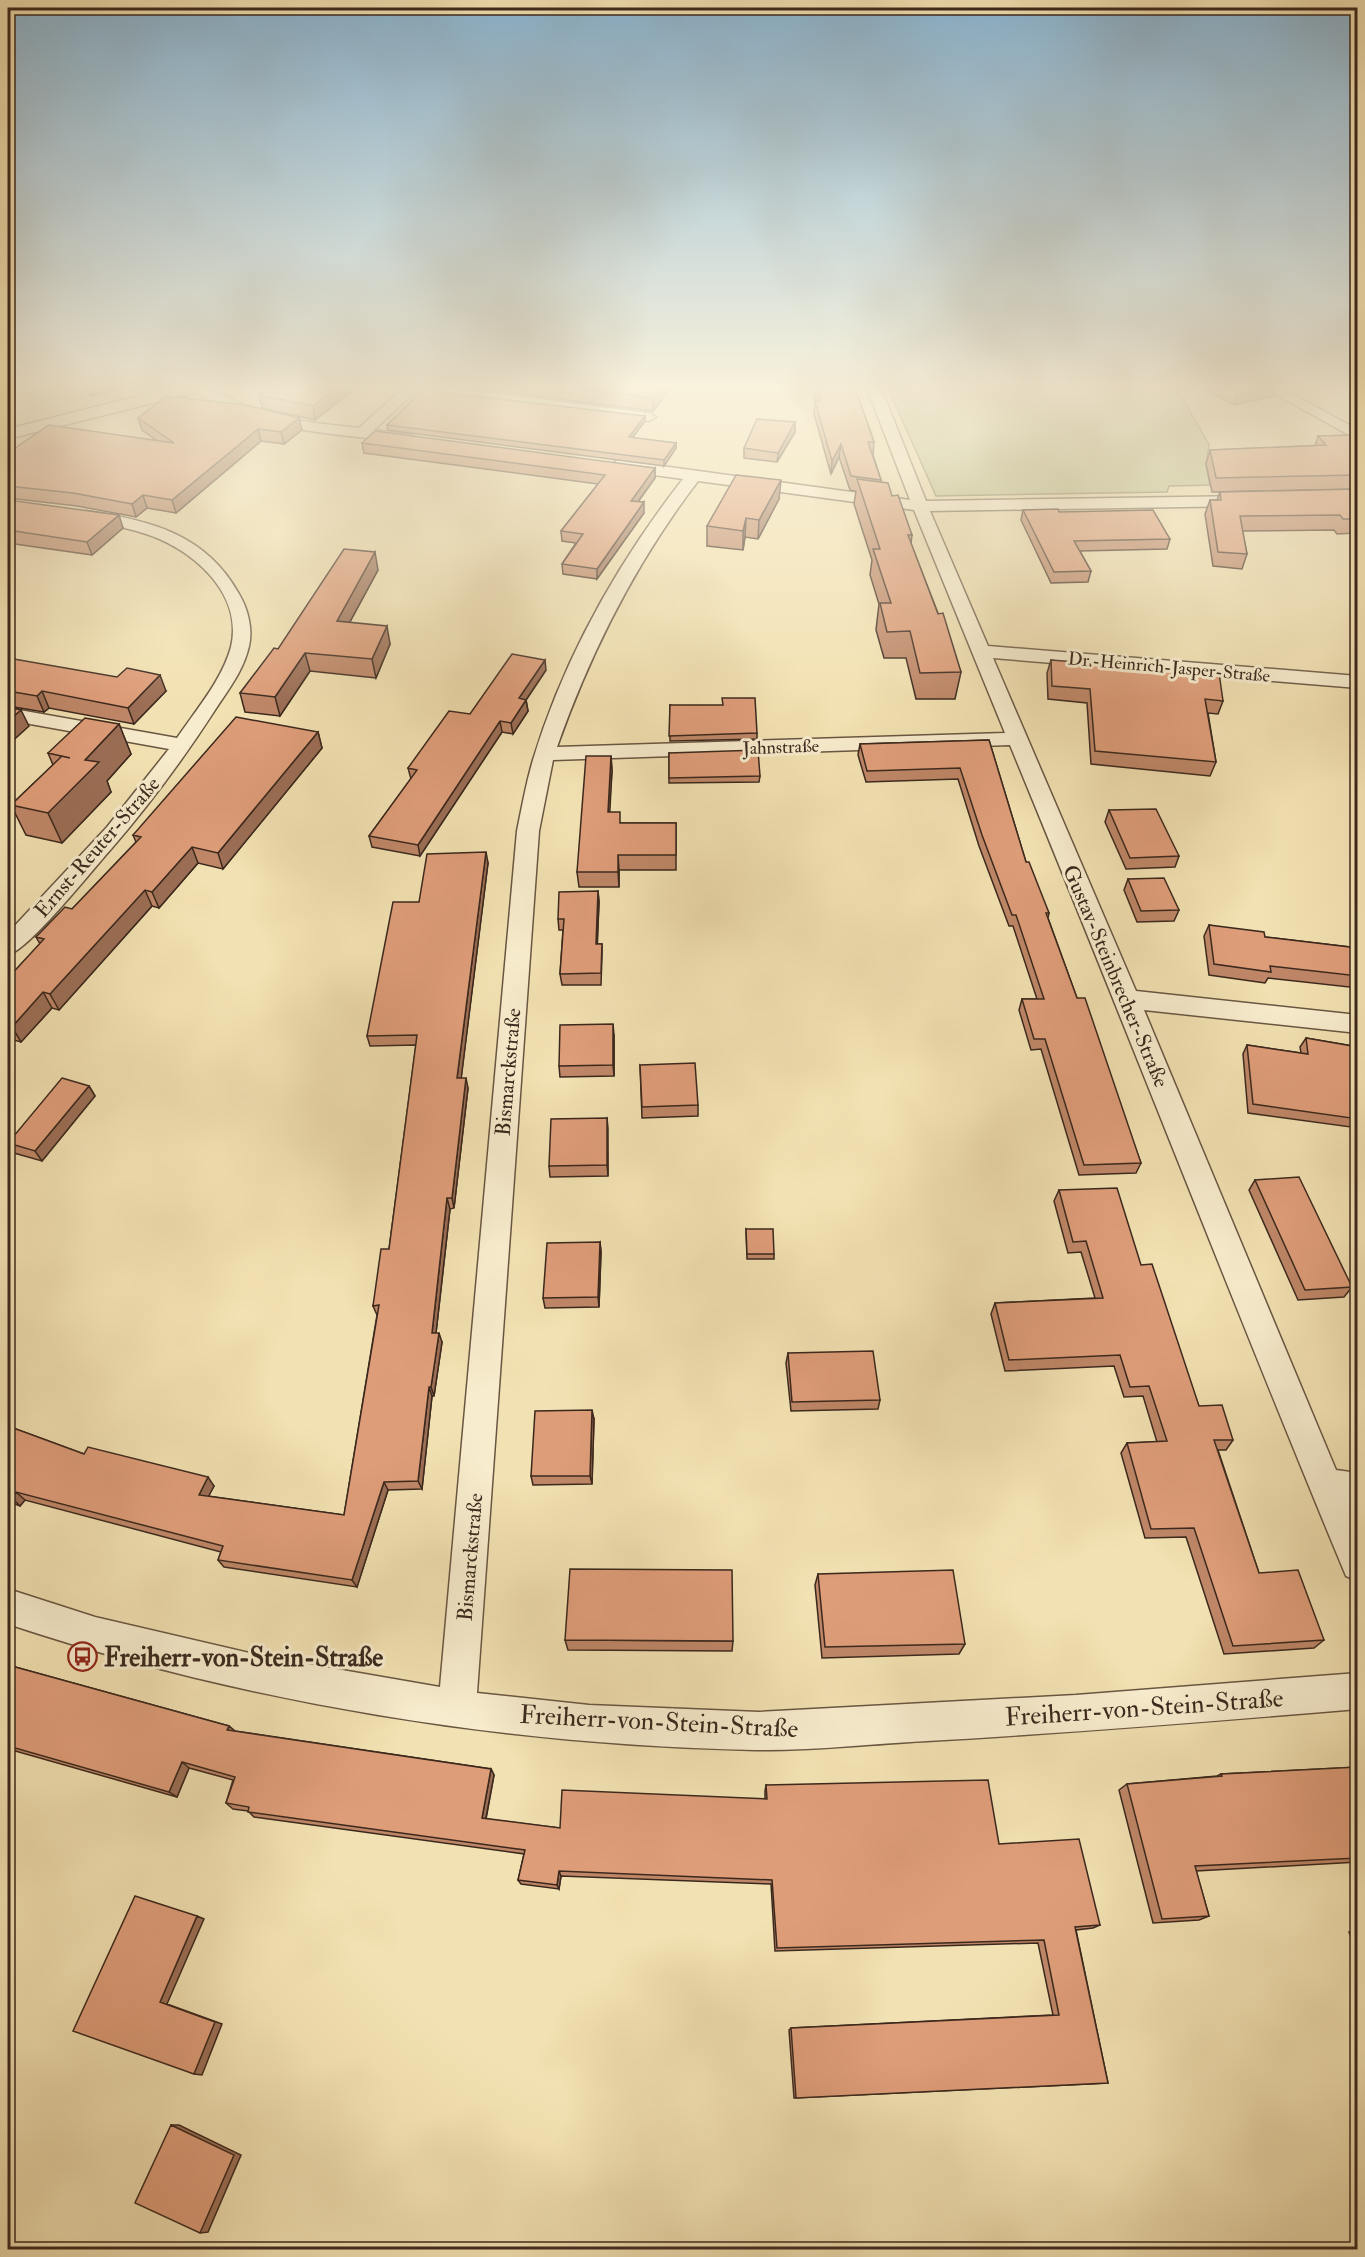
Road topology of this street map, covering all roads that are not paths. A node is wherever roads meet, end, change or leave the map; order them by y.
1 (680, 493) edge
2 (828, 493) edge
3 (915, 493) edge
4 (1268, 500) edge
5 (920, 506) junction
6 (66, 513) edge
7 (981, 651) junction
8 (1358, 682) edge
9 (8, 714) edge
10 (1016, 739) junction
11 (183, 745) junction
12 (545, 754) junction
13 (8, 947) edge
14 (1127, 999) junction
15 (1358, 1024) edge
16 (1323, 1484) junction
17 (1358, 1489) edge
18 (1358, 1564) edge
19 (8, 1607) edge
20 (1358, 1691) edge
21 (458, 1709) junction

1 - 12 street, Bismarckstraße
2 - 5 street
3 - 5 street, Gustav-Steinbrecher-Straße
4 - 5 street
5 - 7 street, Gustav-Steinbrecher-Straße
6 - 11 street, Ernst-Reuter-Straße
7 - 8 street, Dr.-Heinrich-Jasper-Straße
7 - 10 street, Gustav-Steinbrecher-Straße
9 - 11 street
10 - 12 street, Jahnstraße
10 - 14 street, Gustav-Steinbrecher-Straße
11 - 13 street, Ernst-Reuter-Straße
12 - 21 street, Bismarckstraße
14 - 15 street
14 - 16 street, Gustav-Steinbrecher-Straße
16 - 17 street
16 - 18 street, Gustav-Steinbrecher-Straße
19 - 21 street, Freiherr-von-Stein-Straße
20 - 21 street, Freiherr-von-Stein-Straße

